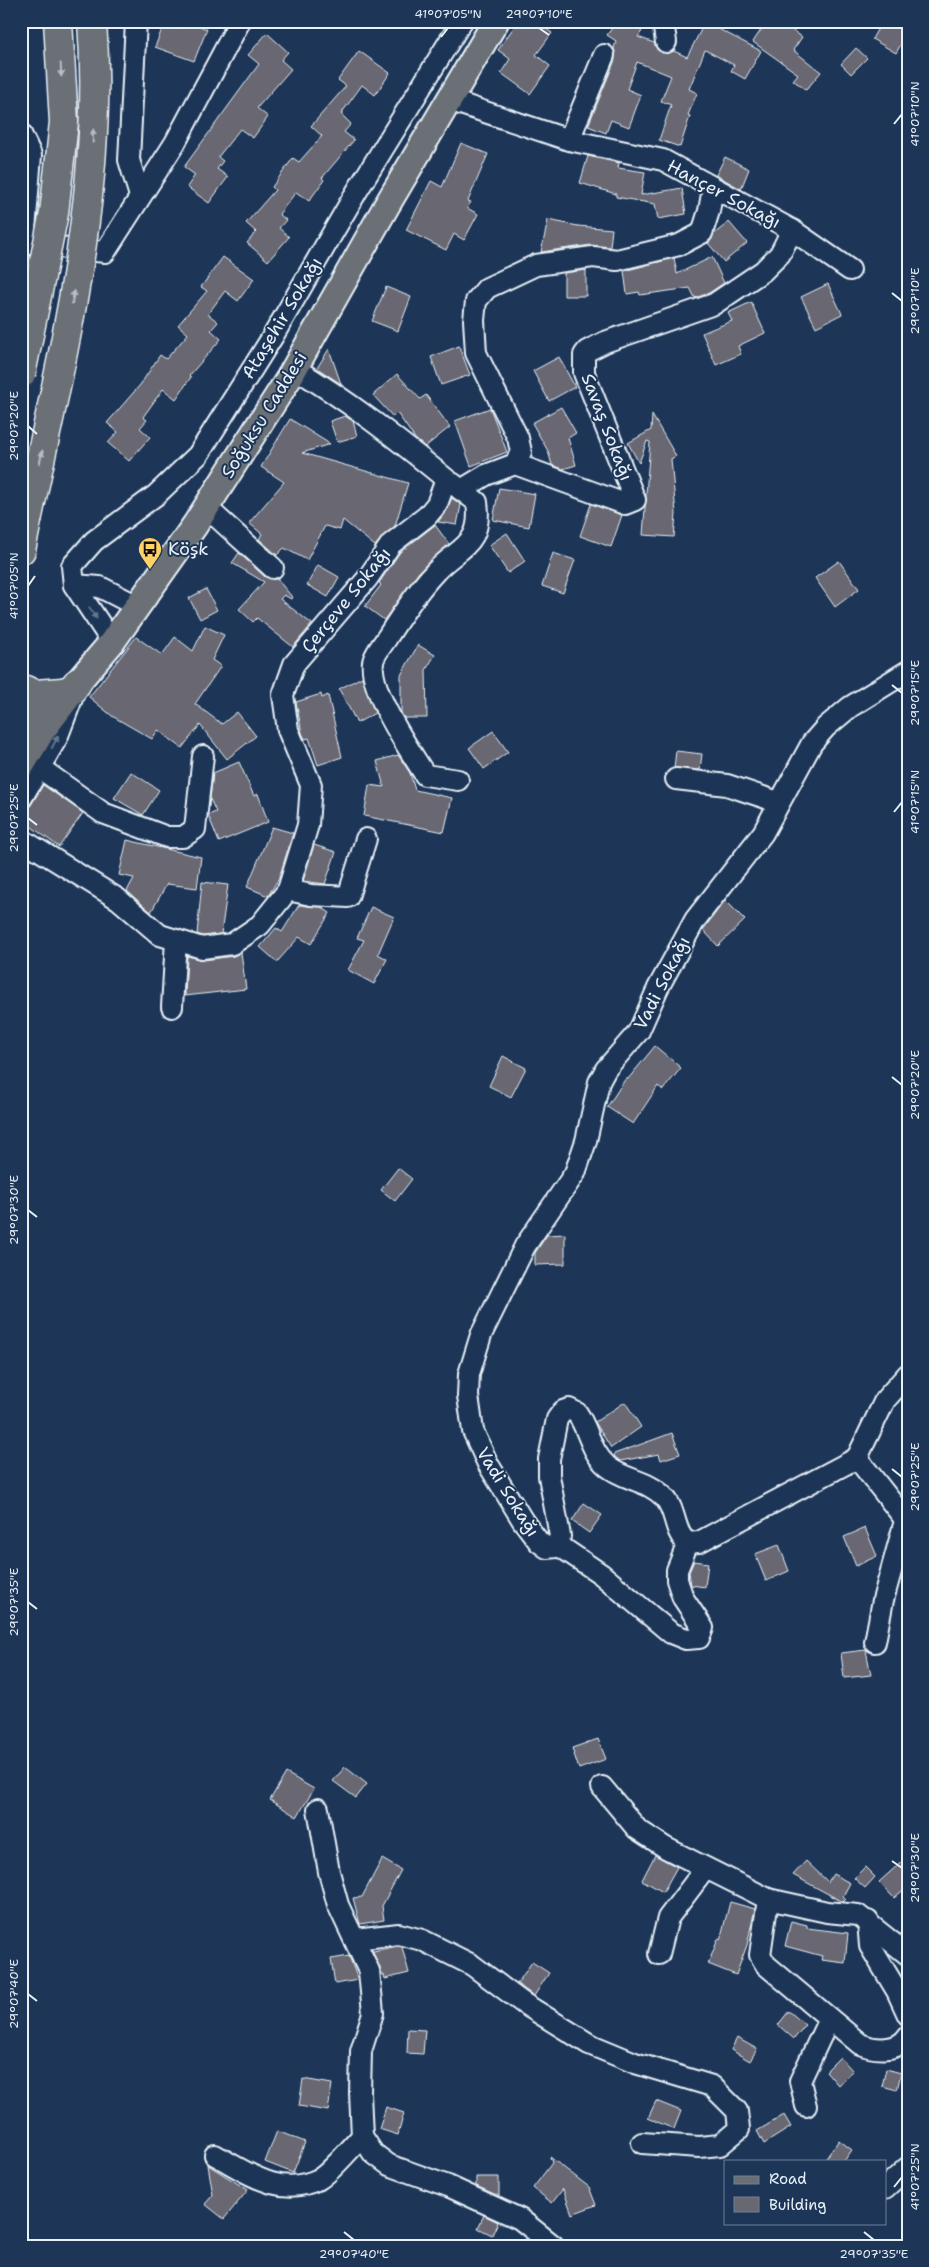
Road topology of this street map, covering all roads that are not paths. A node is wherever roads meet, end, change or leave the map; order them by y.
1 (58, 21) edge
2 (92, 21) edge
3 (136, 21) edge
4 (240, 21) edge
5 (462, 21) edge
6 (496, 21) edge
7 (663, 21) edge
8 (666, 42) dead end
9 (604, 55) dead end
10 (449, 100) junction
11 (21, 134) edge
12 (569, 140) junction
13 (713, 188) junction
14 (140, 196) junction
15 (792, 230) junction
16 (23, 243) edge
17 (850, 270) dead end
18 (294, 368) junction
19 (21, 374) edge
20 (515, 464) junction
21 (453, 484) junction
22 (206, 507) junction
23 (21, 550) edge
24 (273, 568) dead end
25 (74, 585) junction
26 (137, 606) junction
27 (112, 642) junction
28 (908, 671) edge
29 (21, 688) edge
30 (71, 688) junction
31 (28, 730) edge
32 (204, 756) dead end
33 (31, 766) edge
34 (676, 779) dead end
35 (458, 780) dead end
36 (21, 799) edge
37 (778, 802) junction
38 (21, 839) edge
39 (366, 839) dead end
40 (288, 890) junction
41 (176, 940) junction
42 (172, 1007) dead end
43 (908, 1374) edge
44 (857, 1458) junction
45 (906, 1522) edge
46 (688, 1542) junction
47 (558, 1545) junction
48 (875, 1642) dead end
49 (602, 1787) dead end
50 (318, 1809) dead end
51 (705, 1870) junction
52 (768, 1899) junction
53 (868, 1921) junction
54 (355, 1939) junction
55 (659, 1954) dead end
56 (908, 1955) edge
57 (908, 2015) edge
58 (829, 2019) junction
59 (908, 2036) edge
60 (806, 2106) dead end
61 (362, 2136) junction
62 (642, 2143) dead end
63 (216, 2155) dead end
64 (908, 2167) edge
65 (886, 2187) edge
66 (554, 2246) edge

1 -> 19 highway, bridge
23 -> 2 highway, bridge
3 - 14 street
4 - 14 street
5 - 25 street, Ataşehir Sokağı
6 - 10 main road, Soğuksu Caddesi
7 - 8 street
9 - 12 street
10 - 12 street, Hançer Sokağı
10 - 18 main road, Soğuksu Caddesi
11 - 16 street
12 - 13 street, Hançer Sokağı
13 - 15 street, Hançer Sokağı
13 - 20 street
14 - 16 street
15 - 17 street, Hançer Sokağı
15 - 20 street, Savaş Sokağı
18 - 21 street
18 - 22 main road, Soğuksu Caddesi
20 - 21 street
21 - 35 street
21 - 40 street, Çerçeve Sokağı
22 - 24 street
22 - 26 main road, Soğuksu Caddesi
25 - 26 street
25 -> 27 street
26 - 27 main road, Soğuksu Caddesi
27 - 30 main road, Soğuksu Caddesi
28 - 37 street, Vadi Sokağı
29 - 30 highway
30 - 31 highway
33 -> 30 street, Soğuksu Caddesi
31 - 33 highway
32 - 33 street
33 - 36 street, Soğuksu Caddesi
34 - 37 street
37 - 47 street, Vadi Sokağı
38 - 41 street, Çerçeve Sokağı
39 - 40 street
40 - 41 street, Çerçeve Sokağı
41 - 42 street
43 - 44 street
44 - 45 street
44 - 46 street
45 - 48 street
46 - 47 street
46 - 47 street, Vadi Sokağı
49 - 51 street
50 - 54 street
51 - 52 street
51 - 55 street
52 - 53 street
52 - 58 street
53 - 56 street
53 - 57 street
54 - 61 street
54 - 62 street
58 - 59 street
58 - 60 street
61 - 63 street
61 - 66 street
64 - 65 street

